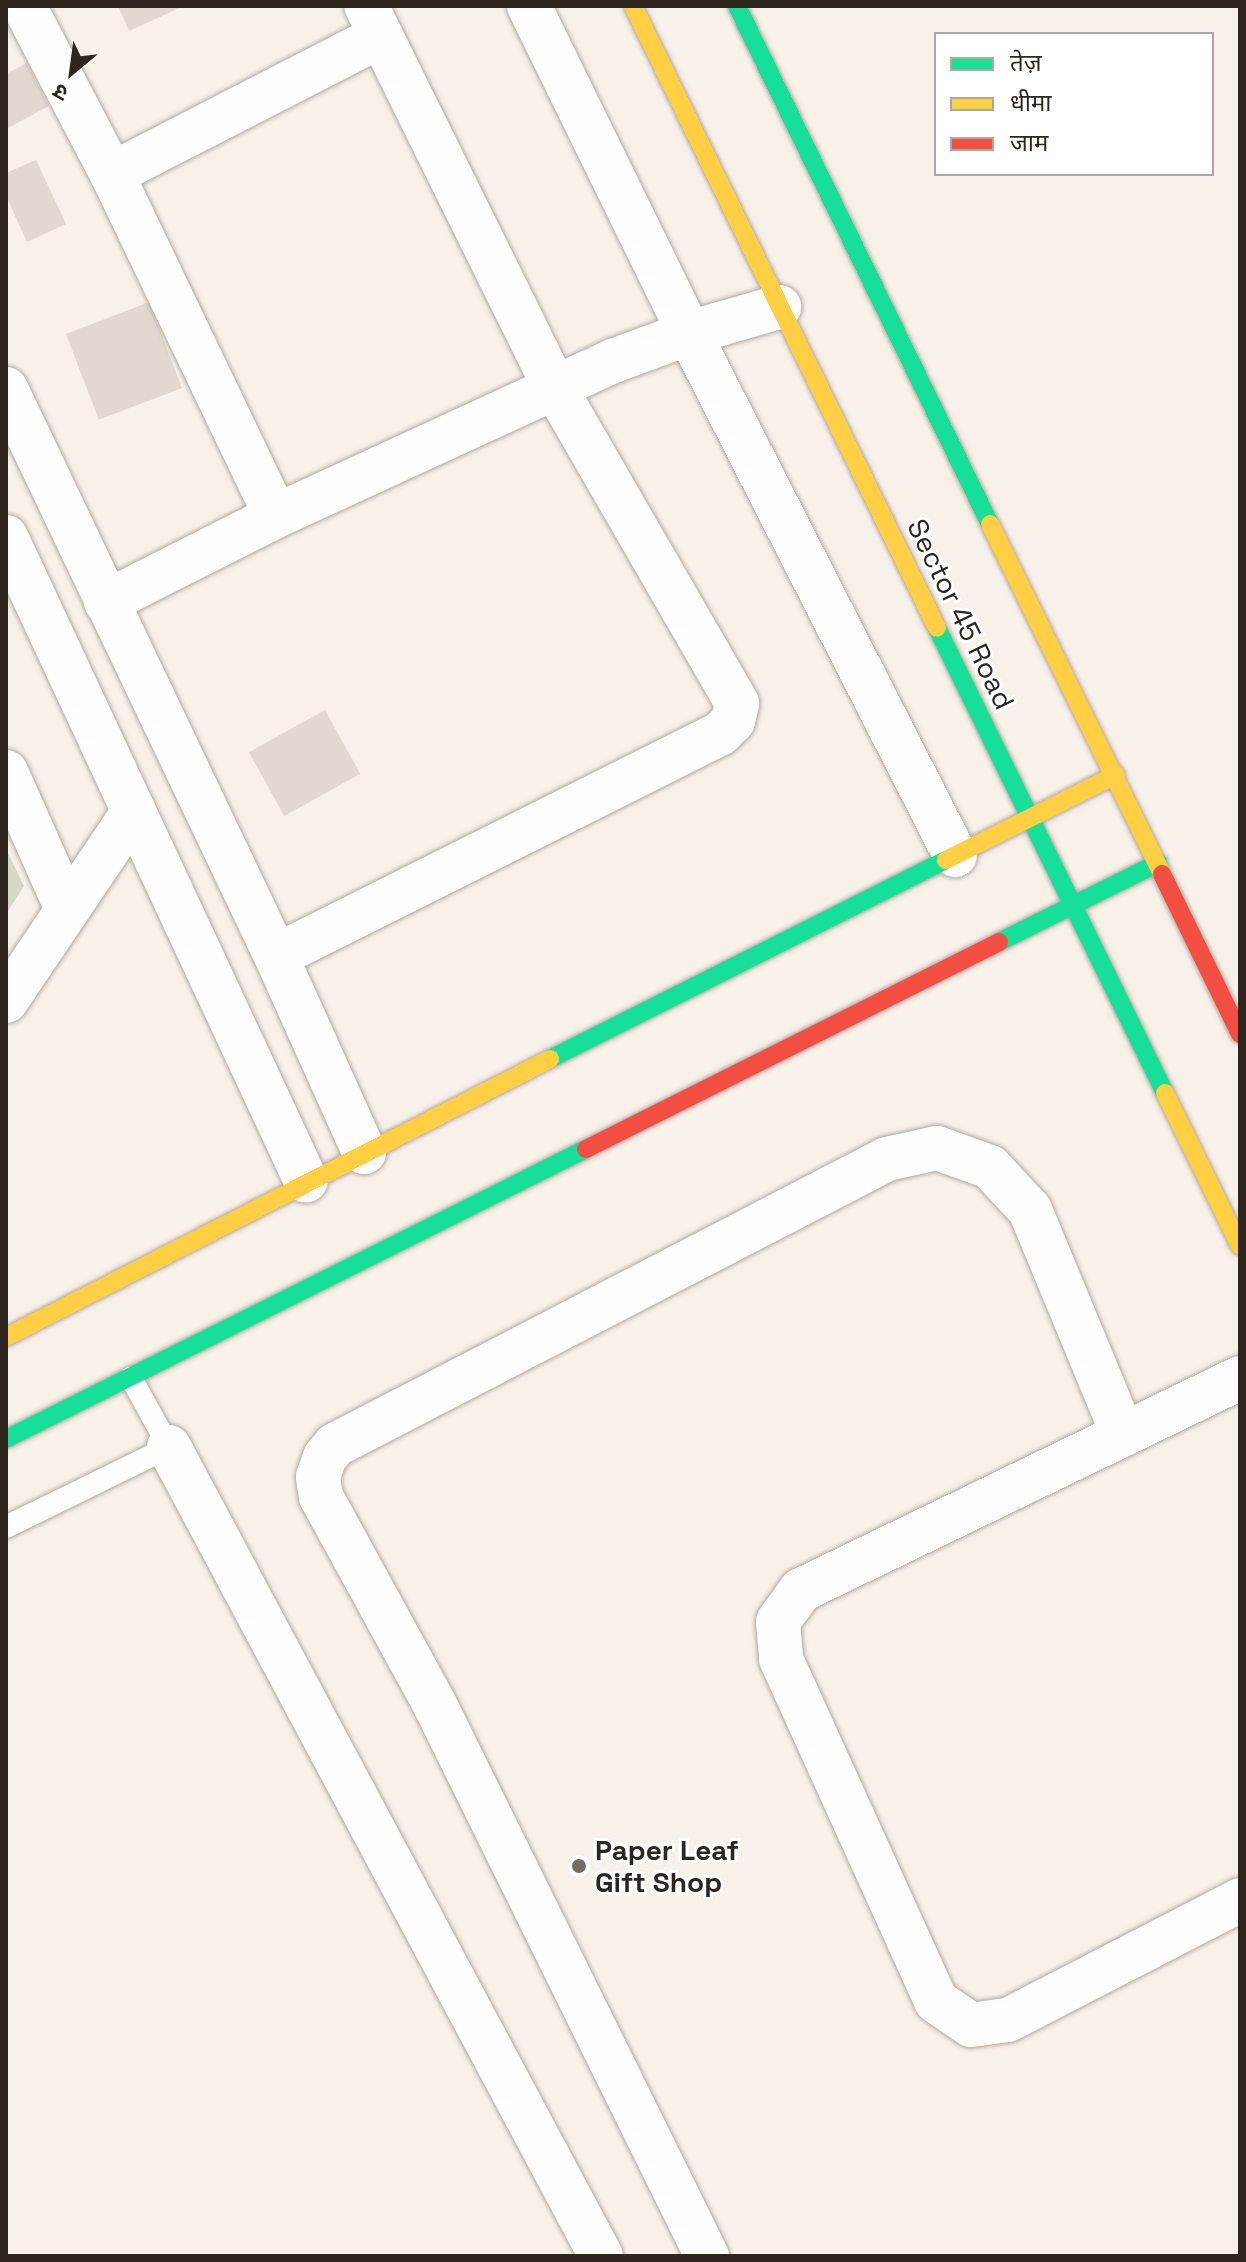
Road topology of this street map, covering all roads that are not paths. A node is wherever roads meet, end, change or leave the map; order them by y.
1 (24, 6) edge
2 (529, 6) edge
3 (633, 6) edge
4 (737, 6) edge
5 (374, 21) edge
6 (112, 174) junction
7 (779, 307) junction
8 (689, 333) junction
9 (555, 388) junction
10 (6, 389) edge
11 (276, 516) junction
12 (6, 537) edge
13 (106, 602) junction
14 (6, 772) edge
15 (1116, 775) junction
16 (134, 811) junction
17 (1030, 818) junction
18 (955, 855) junction
19 (1158, 863) junction
20 (1073, 905) junction
21 (66, 907) junction
22 (276, 956) junction
23 (12, 979) edge
24 (1240, 1034) edge
25 (364, 1152) junction
26 (306, 1181) junction
27 (1240, 1246) edge
28 (6, 1337) edge
29 (131, 1378) junction
30 (1240, 1378) edge
31 (1123, 1434) junction
32 (6, 1439) edge
33 (169, 1447) junction
34 (6, 1527) edge
35 (1240, 1900) edge
36 (601, 2256) edge
37 (707, 2256) edge

1 - 6 street
2 - 8 street
3 - 7 street, Sector 45 Road
4 - 15 street
5 - 6 street
5 - 9 street
6 - 11 street
7 - 8 street
7 - 17 street, Sector 45 Road
8 - 9 street
8 - 18 street
9 - 11 street
9 - 22 street
10 - 13 street
11 - 13 street
12 - 16 street
13 - 22 street
14 - 21 street
15 - 17 street
15 - 19 street
16 - 21 street
16 - 26 street
17 - 18 street
17 - 20 street, Sector 45 Road
18 - 25 street
19 - 20 street
19 - 24 street
20 - 27 street, Sector 45 Road
20 - 29 street
21 - 23 street
22 - 25 street
25 - 26 street
26 - 28 street
29 - 32 street
29 - 33 lane
30 - 31 street
31 - 35 street
31 - 37 street
33 - 34 lane
33 - 36 street

